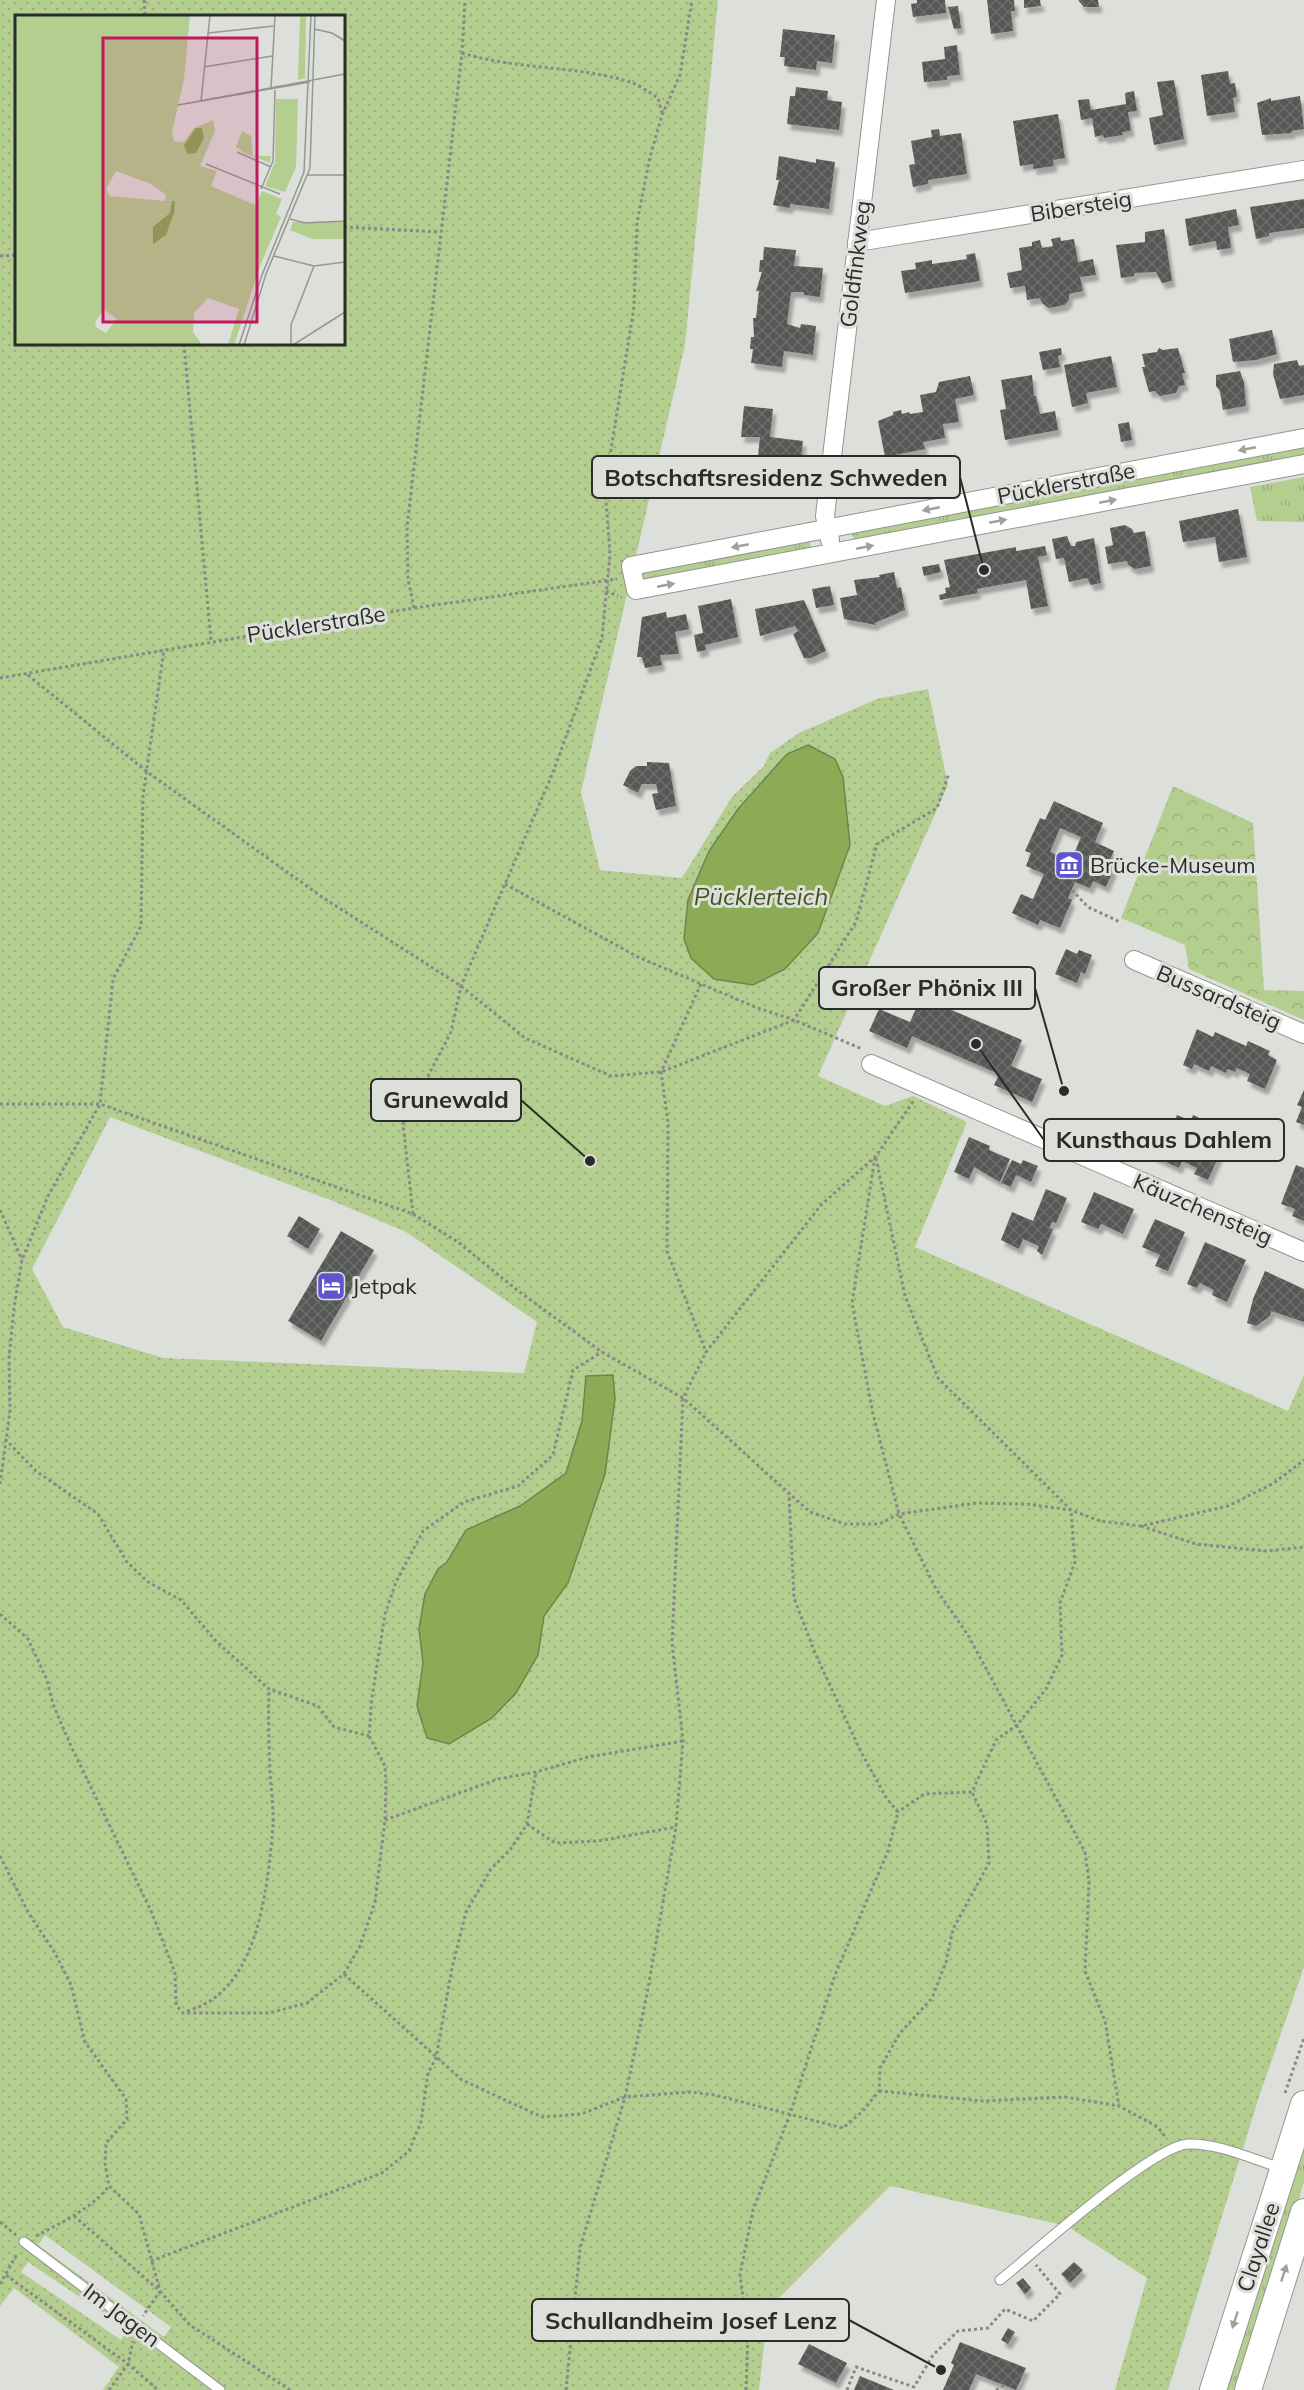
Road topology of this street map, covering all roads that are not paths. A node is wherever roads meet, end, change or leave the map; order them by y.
1 (886, 0) edge
2 (1304, 170) edge
3 (857, 242) junction
4 (1304, 438) edge
5 (1304, 464) edge
6 (827, 529) junction
7 (832, 553) junction
8 (1134, 960) dead end
9 (1304, 1034) edge
10 (871, 1064) dead end
11 (1304, 1252) edge
12 (1304, 2104) edge
13 (1283, 2168) junction
14 (1304, 2212) edge
15 (24, 2241) road end
16 (1000, 2280) dead end
17 (220, 2390) edge
18 (1213, 2390) edge
19 (1248, 2390) edge

1 - 3 street, Goldfinkweg
2 - 3 street, Bibersteig
3 - 6 street, Goldfinkweg
4 -> 6 street, Pücklerstraße
7 -> 5 street, Pücklerstraße
6 - 7 street
6 -> 7 street, Pücklerstraße
8 - 9 street, Bussardsteig
10 - 11 street, Käuzchensteig
12 - 13 main road, Clayallee
13 - 16 lane
13 -> 18 main road, Clayallee
19 -> 14 main road, Clayallee
15 - 17 lane, Im Jagen

